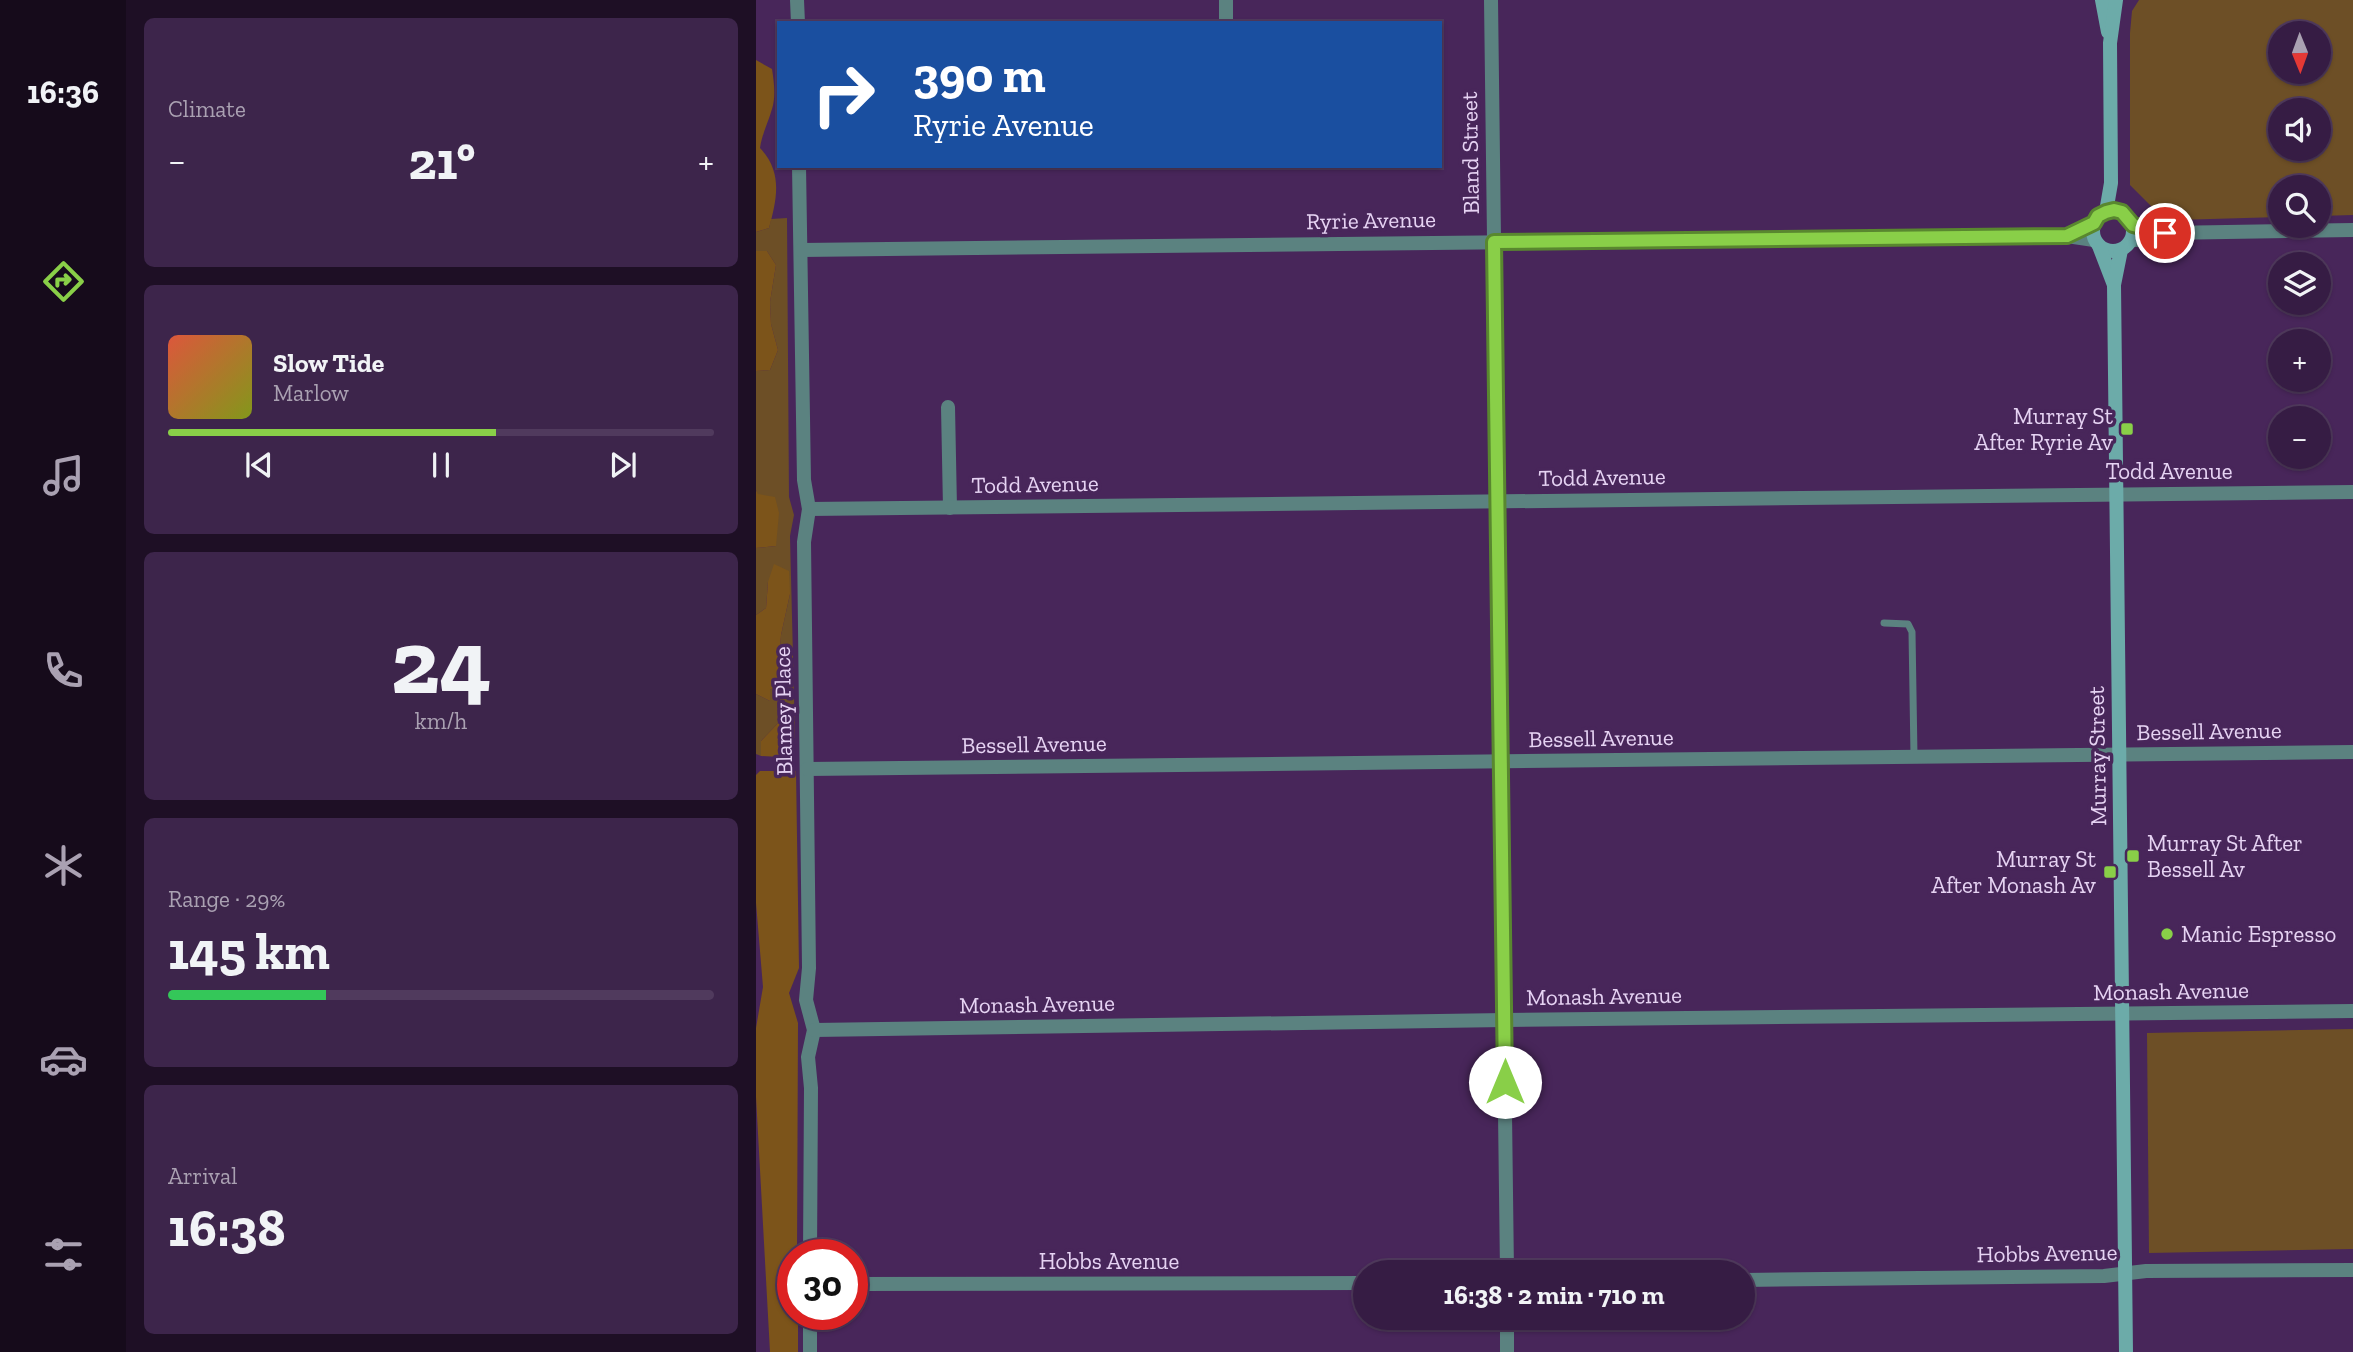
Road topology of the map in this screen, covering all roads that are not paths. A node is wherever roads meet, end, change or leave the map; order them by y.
1 (797, 0) edge
2 (1226, 0) edge
3 (1491, 0) edge
4 (2102, 0) edge
5 (2116, 0) edge
6 (798, 21) edge
7 (1226, 21) edge
8 (2110, 43) junction
9 (800, 168) edge
10 (2111, 183) junction
11 (2106, 212) junction
12 (2122, 212) junction
13 (2094, 223) junction
14 (2133, 225) junction
15 (2353, 230) edge
16 (2165, 233) junction
17 (2067, 236) junction
18 (1494, 242) junction
19 (2097, 243) junction
20 (2127, 245) junction
21 (801, 250) junction
22 (2113, 285) junction
23 (948, 407) dead end
24 (2353, 492) edge
25 (2117, 494) junction
26 (1497, 501) junction
27 (950, 508) junction
28 (809, 509) junction
29 (1884, 623) dead end
30 (2353, 752) edge
31 (2120, 755) junction
32 (1914, 757) junction
33 (1501, 761) junction
34 (807, 769) junction
35 (2353, 1012) edge
36 (2122, 1014) junction
37 (1505, 1020) junction
38 (814, 1030) junction
39 (810, 1239) edge
40 (1507, 1260) edge
41 (2353, 1270) edge
42 (2126, 1274) junction
43 (1755, 1280) edge
44 (1353, 1283) edge
45 (868, 1284) edge
46 (810, 1330) edge
47 (1507, 1330) edge
48 (810, 1352) edge
49 (1507, 1352) edge
50 (2126, 1352) edge

1 - 6 street
2 - 7 street
3 - 18 street, Bland Street
4 - 8 main road
5 - 8 main road
8 - 10 main road
9 - 21 street, Blamey Place
10 - 11 main road
10 - 12 main road
11 - 12 main road
11 - 13 main road
12 - 14 main road
13 - 17 street, Ryrie Avenue
13 - 19 main road
14 - 16 street
14 - 20 main road
15 - 16 street
16 - 20 street
17 - 18 street, Ryrie Avenue
17 - 19 street, Ryrie Avenue
18 - 21 street, Ryrie Avenue
18 - 26 street, Bland Street
19 - 20 main road
19 - 22 main road, Murray Street
20 - 22 main road, Murray Street
21 - 28 street, Blamey Place
22 - 25 main road, Murray Street
23 - 27 street
24 - 25 street, Todd Avenue
25 - 26 street, Todd Avenue
25 - 31 main road, Murray Street
26 - 27 street, Todd Avenue
26 - 33 street, Bland Street
27 - 28 street, Todd Avenue
28 - 34 street, Blamey Place
29 - 32 lane
30 - 31 street, Bessell Avenue
31 - 32 street, Bessell Avenue
31 - 36 main road, Murray Street
32 - 33 street, Bessell Avenue
33 - 34 street, Bessell Avenue
33 - 37 street, Bland Street
34 - 38 street, Blamey Place
35 - 36 street, Monash Avenue
36 - 37 street, Monash Avenue
36 - 42 main road, Murray Street
37 - 38 street, Monash Avenue
37 - 40 street, Bland Street
38 - 39 street, Blamey Place
41 - 42 street, Hobbs Avenue
42 - 43 street, Hobbs Avenue
42 - 50 main road, Murray Street
44 - 45 street, Hobbs Avenue
46 - 48 street
47 - 49 street

